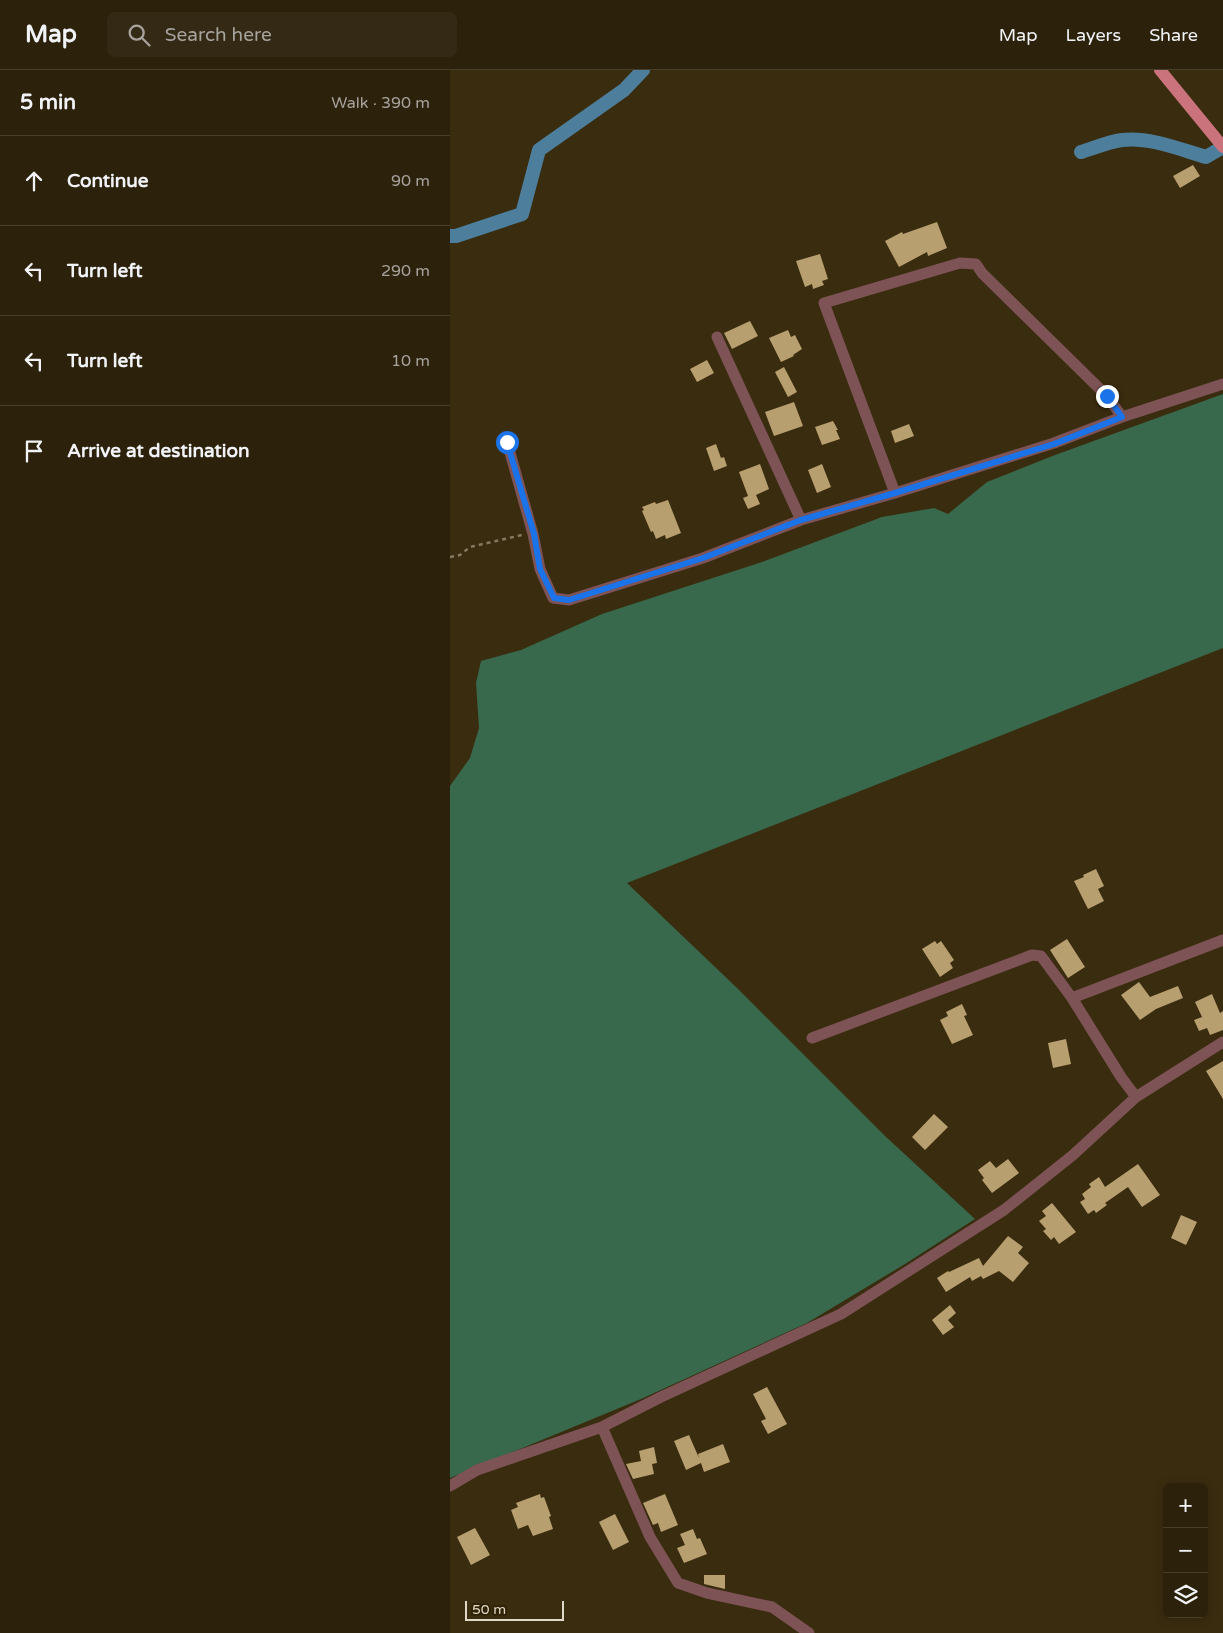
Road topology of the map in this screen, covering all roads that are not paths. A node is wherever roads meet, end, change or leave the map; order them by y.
1 (1160, 70) edge
2 (1223, 147) edge
3 (717, 337) dead end
4 (1223, 384) edge
5 (1122, 417) junction
6 (507, 442) dead end
7 (895, 493) junction
8 (801, 520) junction
9 (1223, 940) edge
10 (1072, 998) junction
11 (812, 1038) dead end
12 (1223, 1042) edge
13 (1136, 1096) junction
14 (602, 1427) junction
15 (450, 1486) edge
16 (809, 1633) edge

1 - 2 main road
3 - 8 street
4 - 5 street
5 - 7 street
5 - 7 street
6 - 8 street
7 - 8 street
9 - 10 street
10 - 11 street
10 - 13 street
12 - 13 street
13 - 14 street
14 - 15 street
14 - 16 street

